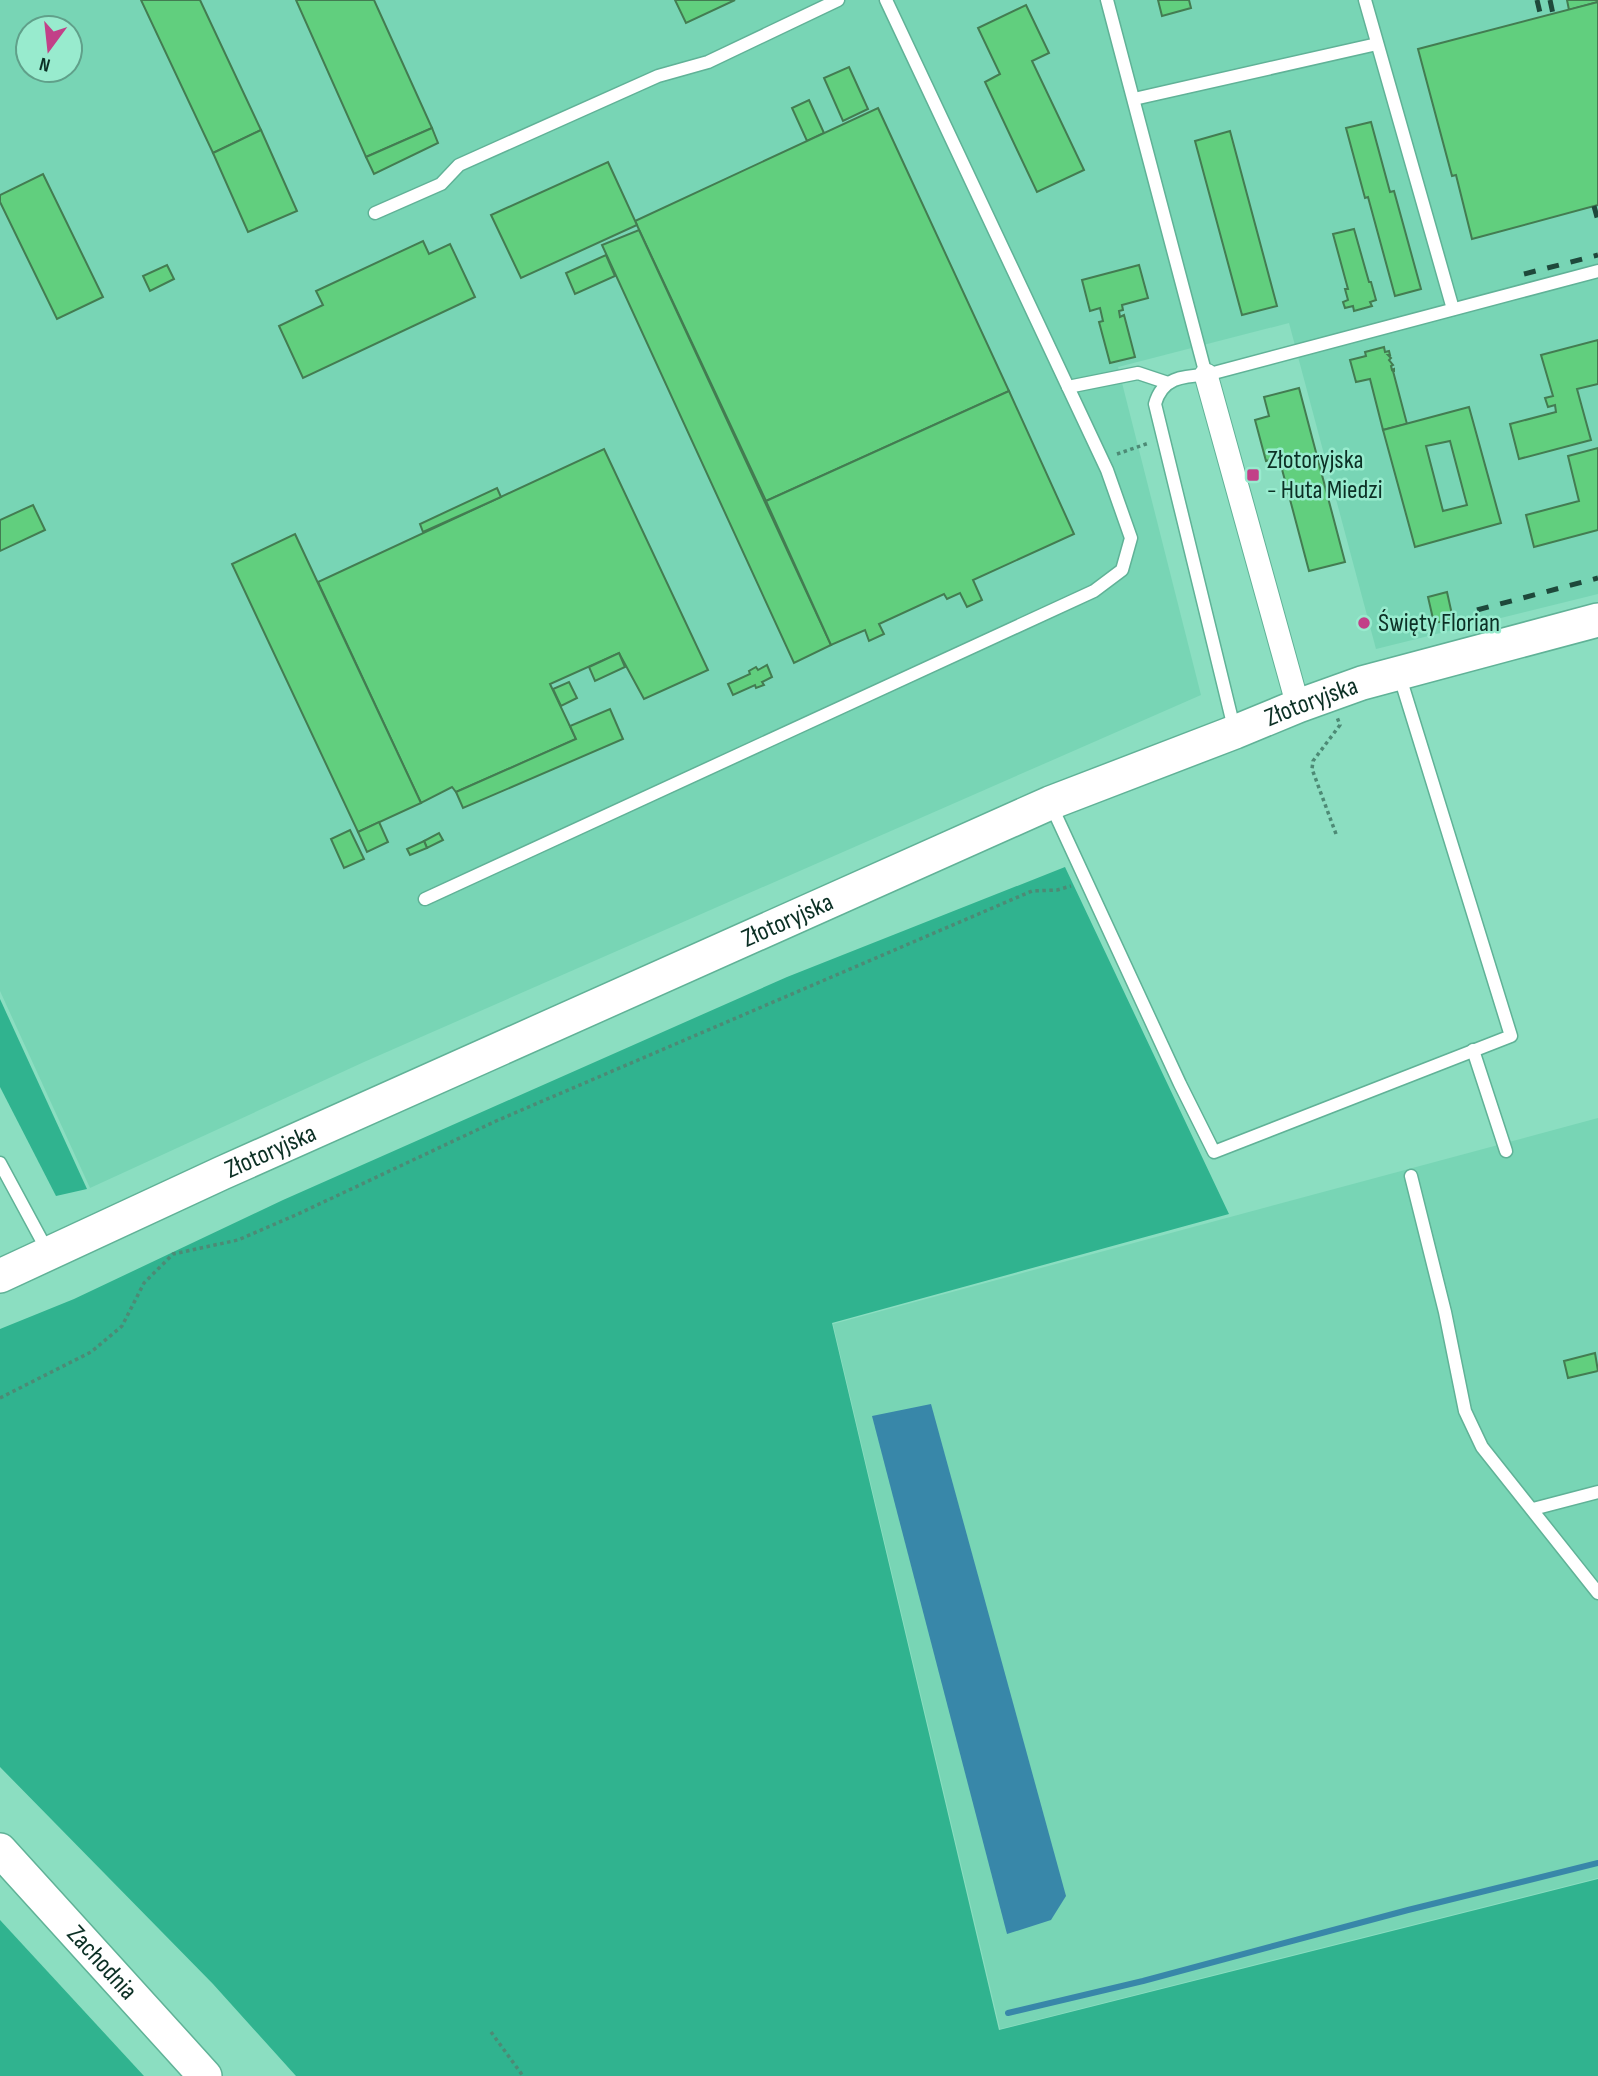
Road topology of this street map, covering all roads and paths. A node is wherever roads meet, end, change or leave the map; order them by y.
1 (838, 0) edge
2 (886, 0) edge
3 (1107, 0) edge
4 (1365, 0) edge
5 (1377, 44) junction
6 (1133, 99) junction
7 (375, 213) dead end
8 (1598, 271) edge
9 (1453, 309) junction
10 (1206, 375) junction
11 (1168, 383) junction
12 (1068, 387) junction
13 (1152, 442) dead end
14 (1111, 456) dead end
15 (1598, 620) edge
16 (1399, 674) junction
17 (1298, 706) junction
18 (1336, 712) dead end
19 (1235, 732) junction
20 (1050, 803) junction
21 (1336, 834) dead end
22 (1084, 878) junction
23 (425, 900) dead end
24 (1473, 1051) junction
25 (1506, 1151) dead end
26 (0, 1163) edge
27 (1411, 1176) dead end
28 (49, 1254) junction
29 (0, 1276) edge
30 (0, 1398) edge
31 (1598, 1492) edge
32 (1533, 1509) junction
33 (1598, 1593) edge
34 (0, 1850) edge
35 (491, 2032) dead end
36 (205, 2076) edge
37 (523, 2076) edge

1 - 7 lane
2 - 12 lane
3 - 6 lane
4 - 5 lane
5 - 6 lane
5 - 9 lane
6 - 10 lane
8 - 9 lane
9 - 10 lane
10 - 11 lane
10 - 17 street
11 - 12 lane
11 - 19 lane
12 - 23 lane
13 - 14 path
15 - 16 main road, Złotoryjska
16 - 17 main road, Złotoryjska
16 - 24 lane
17 - 19 main road, Złotoryjska
18 - 21 path
19 - 20 main road, Złotoryjska
20 - 22 lane
20 - 28 main road, Złotoryjska
22 - 24 lane
22 - 30 path
24 - 25 lane
26 - 28 lane
27 - 32 lane
28 - 29 main road, Złotoryjska
31 - 32 lane
32 - 33 lane
34 - 36 main road, Zachodnia
35 - 37 path

